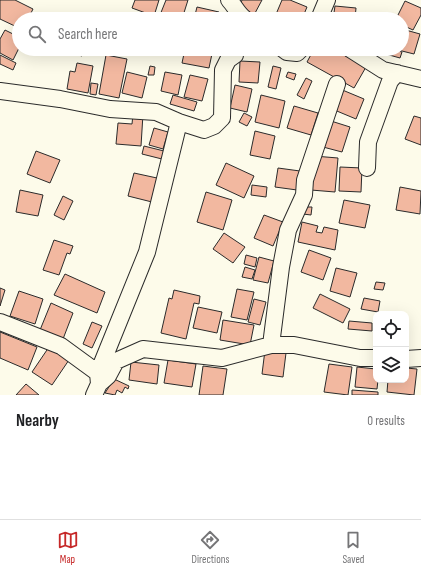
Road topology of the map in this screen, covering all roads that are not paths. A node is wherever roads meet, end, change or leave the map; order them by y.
1 (228, 0) edge
2 (327, 0) edge
3 (238, 12) edge
4 (322, 12) edge
5 (234, 56) edge
6 (361, 56) edge
7 (397, 73) junction
8 (421, 79) edge
9 (336, 84) dead end
10 (0, 91) edge
11 (178, 122) junction
12 (368, 168) dead end
13 (0, 322) edge
14 (271, 344) junction
15 (373, 358) edge
16 (421, 358) edge
17 (409, 359) edge
18 (100, 382) edge

1 - 3 street
2 - 4 street
5 - 11 street
6 - 7 street
7 - 8 street
7 - 12 street
9 - 14 street
10 - 11 street
11 - 18 street
13 - 18 street
14 - 15 street
14 - 18 street
16 - 17 street

